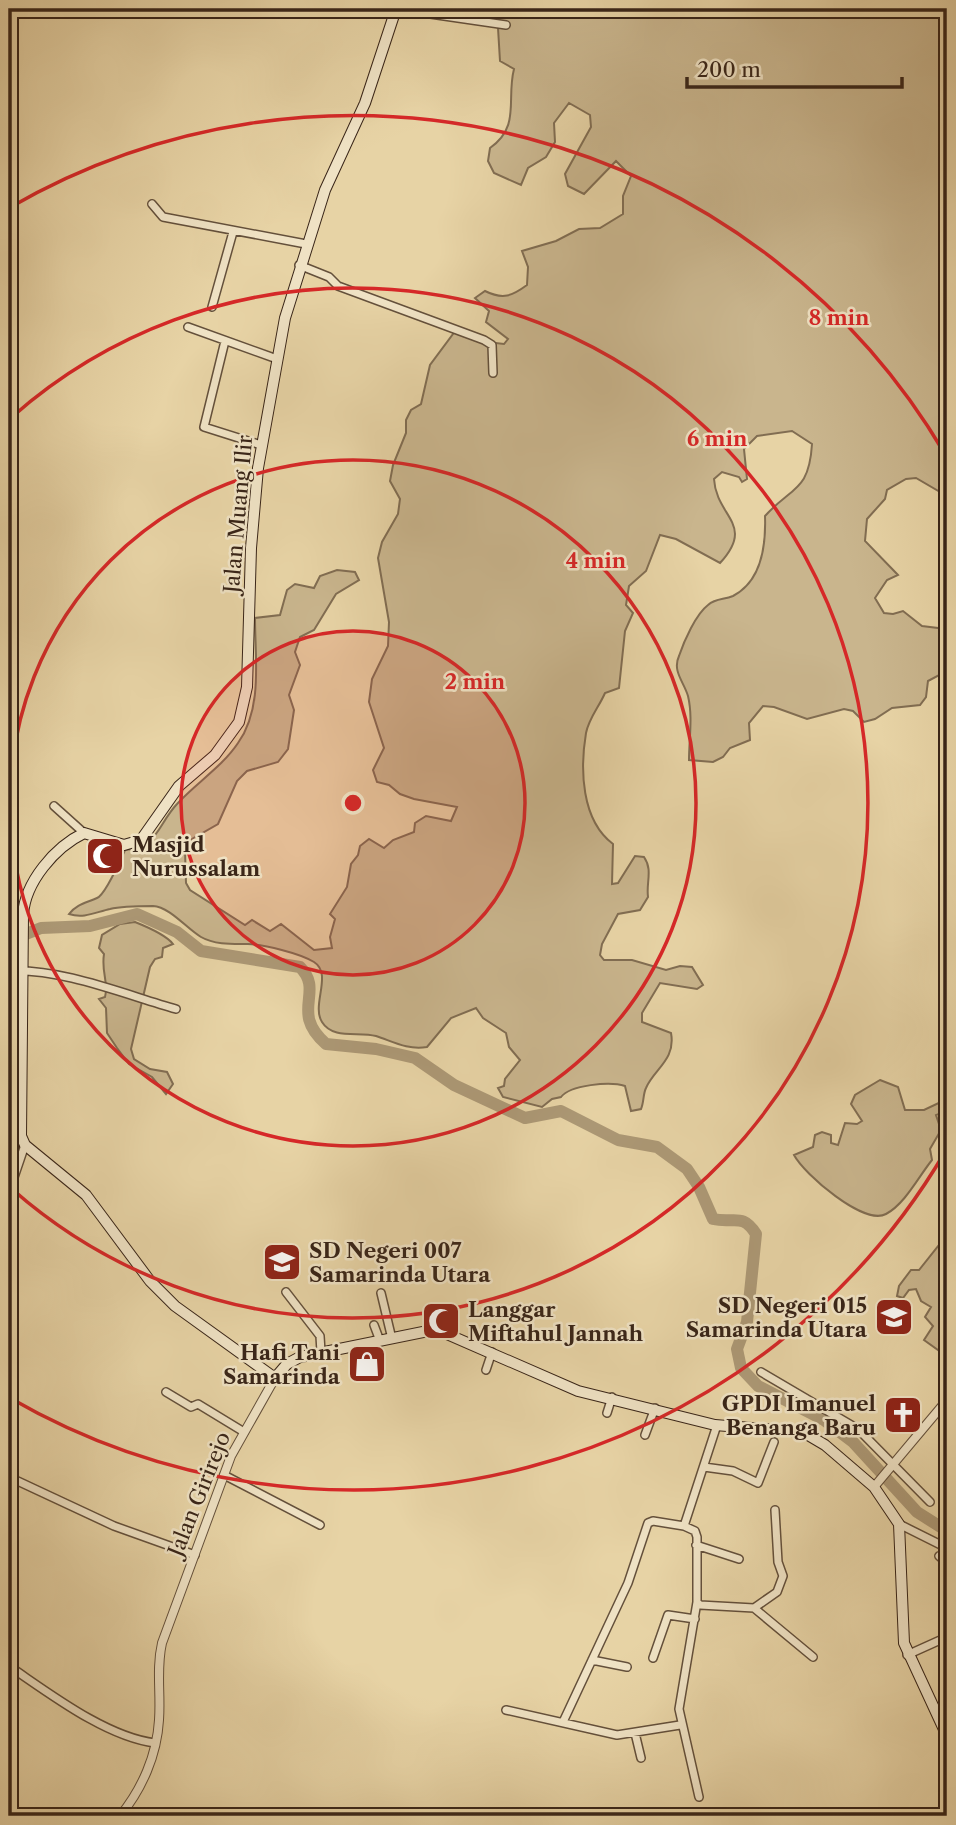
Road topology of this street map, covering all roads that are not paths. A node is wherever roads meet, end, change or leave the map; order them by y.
1 (396, 9) edge
2 (506, 25) dead end
3 (152, 204) dead end
4 (233, 232) junction
5 (306, 244) junction
6 (299, 265) junction
7 (212, 307) dead end
8 (188, 327) dead end
9 (225, 341) junction
10 (277, 359) junction
11 (493, 373) dead end
12 (261, 445) junction
13 (54, 806) dead end
14 (84, 833) junction
15 (23, 969) junction
16 (9, 971) edge
17 (177, 1009) dead end
18 (20, 1129) junction
19 (9, 1133) edge
20 (25, 1145) junction
21 (9, 1192) edge
22 (286, 1292) dead end
23 (380, 1293) dead end
24 (374, 1325) dead end
25 (392, 1339) junction
26 (380, 1341) junction
27 (357, 1345) junction
28 (492, 1351) junction
29 (321, 1353) junction
30 (486, 1370) dead end
31 (363, 1372) dead end
32 (761, 1372) dead end
33 (275, 1378) junction
34 (166, 1392) dead end
35 (612, 1397) junction
36 (947, 1400) edge
37 (655, 1408) junction
38 (607, 1413) dead end
39 (718, 1425) junction
40 (244, 1432) junction
41 (645, 1435) dead end
42 (775, 1442) dead end
43 (893, 1465) junction
44 (704, 1467) junction
45 (224, 1475) junction
46 (9, 1477) edge
47 (877, 1484) junction
48 (930, 1502) dead end
49 (775, 1510) dead end
50 (899, 1524) junction
51 (320, 1525) dead end
52 (684, 1525) junction
53 (696, 1545) junction
54 (947, 1548) edge
55 (195, 1555) junction
56 (939, 1556) dead end
57 (739, 1559) dead end
58 (947, 1563) edge
59 (697, 1602) junction
60 (754, 1608) junction
61 (695, 1619) junction
62 (947, 1637) edge
63 (907, 1655) junction
64 (813, 1657) dead end
65 (653, 1658) dead end
66 (592, 1660) junction
67 (9, 1666) edge
68 (627, 1667) dead end
69 (506, 1710) dead end
70 (564, 1721) junction
71 (680, 1725) junction
72 (635, 1733) junction
73 (947, 1737) edge
74 (155, 1743) junction
75 (641, 1758) dead end
76 (699, 1797) dead end
77 (120, 1816) edge

1 - 2 street
1 - 5 main road, Jalan Muang Ilir
3 - 4 street
4 - 5 street
4 - 7 street
5 - 6 main road, Jalan Muang Ilir
6 - 10 main road, Jalan Muang Ilir
6 - 11 street
8 - 9 street
9 - 10 street
9 - 12 street
10 - 12 main road, Jalan Muang Ilir
12 - 14 main road, Jalan Muang Ilir
13 - 14 street
14 - 15 main road
15 - 16 street
15 - 17 street
15 - 18 main road
18 - 19 street
18 - 20 main road
20 - 21 street
20 - 33 main road
22 - 29 street
23 - 25 street
24 - 26 street
25 - 26 main road, Jalan Girirejo
25 - 28 main road, Jalan Girirejo
26 - 27 main road, Jalan Girirejo
27 - 29 main road, Jalan Girirejo
27 - 31 street
28 - 30 street
28 - 35 main road, Jalan Girirejo
29 - 33 main road, Jalan Girirejo
32 - 43 street
33 - 40 street, Jalan Girirejo
34 - 40 street
35 - 37 main road, Jalan Girirejo
35 - 38 street
36 - 43 street
37 - 39 main road, Jalan Girirejo
37 - 41 street
39 - 44 street
39 - 47 main road, Jalan Girirejo
40 - 45 street, Jalan Girirejo
42 - 44 street
43 - 47 street
43 - 48 street
44 - 52 street
45 - 51 street
45 - 55 street, Jalan Girirejo
46 - 55 street
47 - 50 main road, Jalan Girirejo
49 - 60 street
50 - 54 street
50 - 63 main road
52 - 53 street
52 - 66 street
53 - 57 street
53 - 59 street
55 - 74 street, Jalan Girirejo
56 - 58 street
59 - 60 street
59 - 61 street
60 - 64 street
61 - 65 street
61 - 71 street
62 - 63 street
63 - 73 main road
66 - 68 street
66 - 70 street
67 - 74 street
69 - 70 street
70 - 72 street
71 - 72 street
71 - 76 street
72 - 75 street
74 - 77 street, Jalan Girirejo

